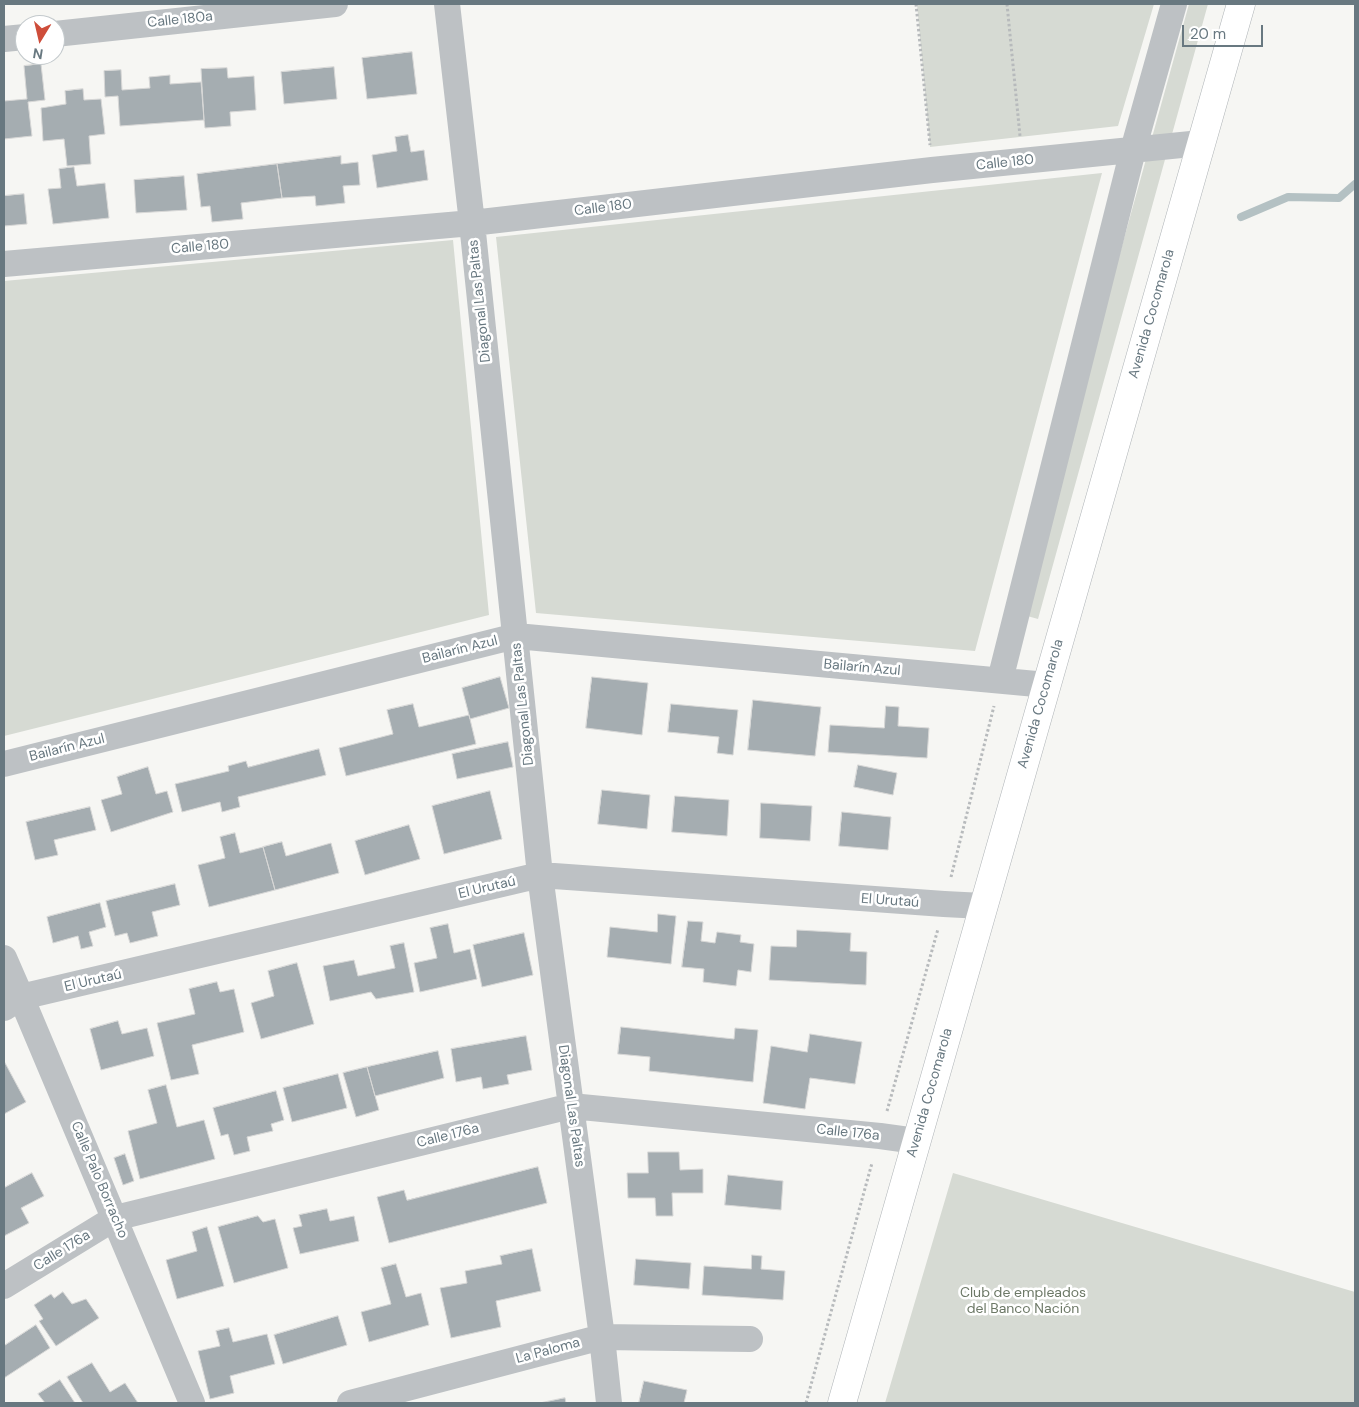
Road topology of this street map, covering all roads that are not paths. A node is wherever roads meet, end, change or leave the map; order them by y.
1 (334, 4) edge
2 (447, 4) edge
3 (1174, 4) edge
4 (1241, 4) edge
5 (65, 33) edge
6 (1201, 143) junction
7 (1133, 150) junction
8 (472, 223) junction
9 (4, 264) edge
10 (516, 636) junction
11 (1000, 680) junction
12 (1046, 685) junction
13 (4, 764) edge
14 (540, 876) junction
15 (983, 906) junction
16 (4, 958) edge
17 (13, 1003) edge
18 (571, 1106) junction
19 (916, 1141) junction
20 (115, 1218) junction
21 (4, 1286) edge
22 (602, 1337) junction
23 (750, 1339) dead end
24 (192, 1403) edge
25 (350, 1403) edge
26 (609, 1403) edge
27 (842, 1403) edge

1 - 5 street, Calle 180a
2 - 8 street, Diagonal Las Paltas
3 - 7 street
4 - 6 main road, Avenida Cocomarola
6 - 7 street, Calle 180
6 - 12 main road, Avenida Cocomarola
7 - 8 street, Calle 180
7 - 11 street
8 - 9 street, Calle 180
8 - 10 street, Diagonal Las Paltas
10 - 11 street, Bailarín Azul
10 - 13 street, Bailarín Azul
10 - 14 street, Diagonal Las Paltas
11 - 12 street, Bailarín Azul
12 - 15 main road, Avenida Cocomarola
14 - 15 street, El Urutaú
14 - 17 street, El Urutaú
14 - 18 street, Diagonal Las Paltas
15 - 19 main road, Avenida Cocomarola
16 - 17 street, Calle Palo Borracho
17 - 20 street, Calle Palo Borracho
18 - 19 street, Calle 176a
18 - 20 street, Calle 176a
18 - 22 street, Diagonal Las Paltas
19 - 27 main road, Avenida Cocomarola
20 - 21 street, Calle 176a
20 - 24 street, Calle Palo Borracho
22 - 23 street, La Paloma
22 - 25 street, La Paloma
22 - 26 street, Diagonal Las Paltas

